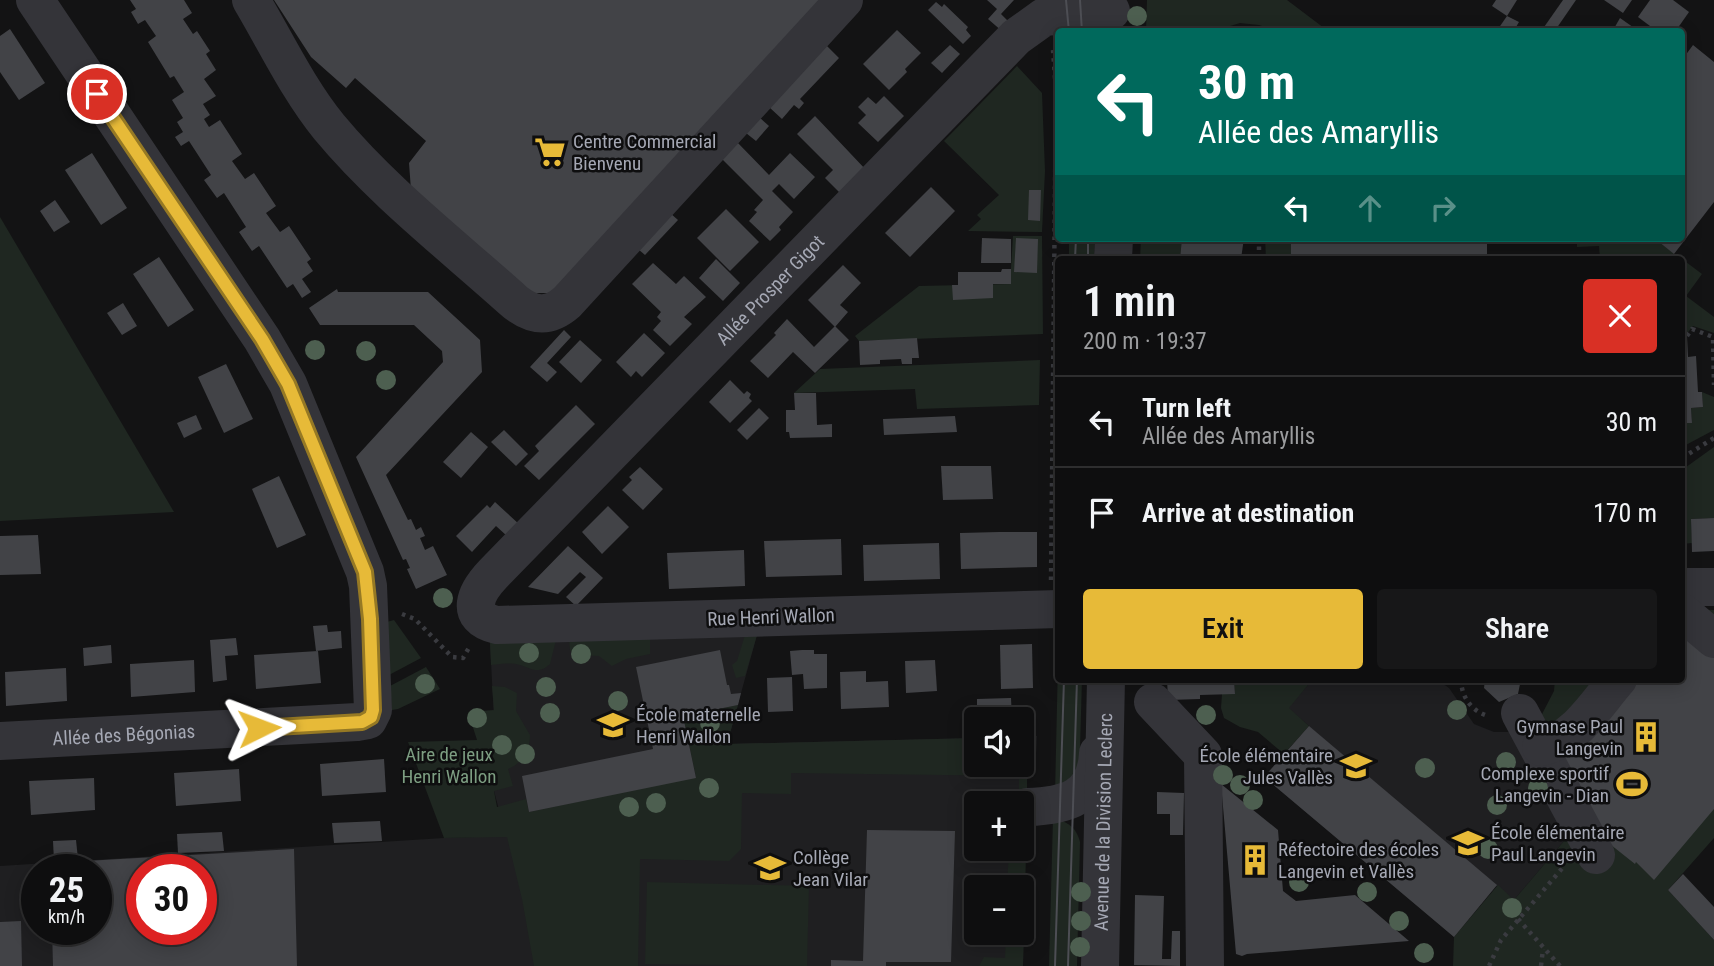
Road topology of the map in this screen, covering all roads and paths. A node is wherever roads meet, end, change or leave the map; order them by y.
1 (35, 0) edge
2 (251, 0) edge
3 (844, 0) edge
4 (1111, 14) edge
5 (1052, 15) junction
6 (1055, 44) edge
7 (1055, 182) edge
8 (1687, 337) dead end
9 (1714, 385) edge
10 (1714, 438) edge
11 (1685, 456) edge
12 (1055, 542) edge
13 (1051, 543) junction
14 (1685, 587) edge
15 (1714, 587) edge
16 (1050, 609) edge
17 (393, 614) dead end
18 (1685, 615) edge
19 (479, 629) junction
20 (1714, 639) edge
21 (1614, 683) edge
22 (1106, 694) edge
23 (1153, 702) dead end
24 (1520, 713) dead end
25 (0, 741) edge
26 (1541, 747) junction
27 (1592, 847) joint
28 (1102, 909) junction
29 (1518, 919) junction
30 (1543, 948) junction
31 (1100, 966) edge
32 (1205, 966) edge
33 (1489, 966) edge
34 (1541, 966) edge
35 (1560, 966) edge

1 - 25 street, Allée des Bégonias
2 - 3 street
4 - 5 street, Allée Prosper Gigot
5 - 6 path
5 - 19 street, Allée Prosper Gigot
7 - 13 path
8 - 9 path
10 - 11 path
12 - 13 path
13 - 16 path
14 - 15 street
16 - 19 street, Rue Henri Wallon
17 - 19 path
18 - 20 street
21 - 26 street
22 - 28 street, Avenue de la Division Leclerc
22 - 28 street
23 - 32 street
24 - 26 street
26 - 27 street
27 - 29 path
28 - 31 street, Avenue de la Division Leclerc
29 - 30 path
29 - 33 path
30 - 34 path
30 - 35 path

